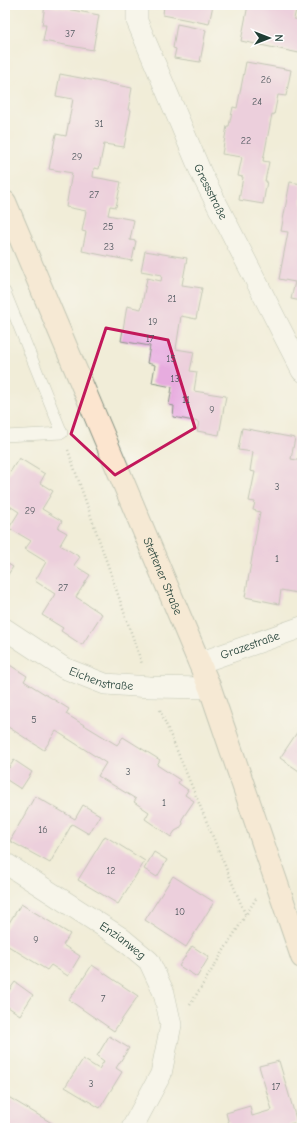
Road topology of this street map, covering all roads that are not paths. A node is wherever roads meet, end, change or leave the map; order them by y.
1 (137, 5) edge
2 (5, 202) edge
3 (5, 292) edge
4 (302, 371) edge
5 (5, 436) edge
6 (302, 628) edge
7 (5, 629) edge
8 (199, 664) junction
9 (210, 688) junction
10 (5, 863) edge
11 (302, 958) edge
12 (132, 1128) edge

1 - 4 street, Gressstraße
2 - 8 street, Stettener Straße
3 - 5 lane
6 - 8 street, Grazestraße
7 - 9 street, Eichenstraße
8 - 9 street, Stettener Straße
9 - 11 street, Stettener Straße
10 - 12 street, Enzianweg

